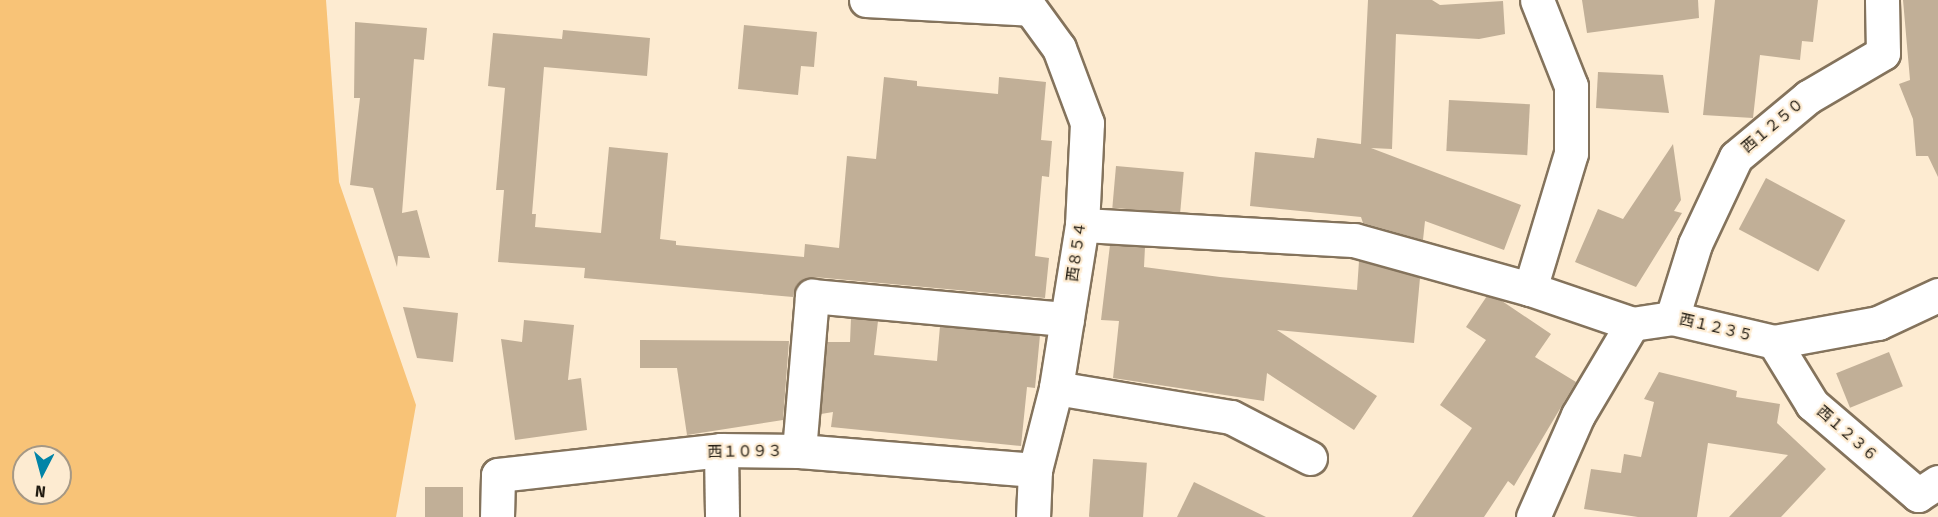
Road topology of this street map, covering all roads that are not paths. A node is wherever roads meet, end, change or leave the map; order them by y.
1 (866, 0) edge
2 (1537, 0) edge
3 (1882, 0) edge
4 (1027, 5) edge
5 (1082, 225) junction
6 (1530, 289) junction
7 (1938, 295) edge
8 (1672, 318) junction
9 (1067, 319) junction
10 (1632, 324) junction
11 (1774, 342) junction
12 (1056, 388) junction
13 (721, 450) junction
14 (799, 451) junction
15 (1310, 458) dead end
16 (1035, 470) junction
17 (1938, 482) edge
18 (497, 517) edge
19 (722, 517) edge
20 (1033, 517) edge
21 (1533, 517) edge

1 - 4 street
2 - 6 street
3 - 8 street, 西１２５０
4 - 5 street, 西８５４
5 - 6 street
5 - 9 street, 西８５４
6 - 10 street
7 - 11 street, 西１２３５
8 - 10 street, 西１２３５
8 - 11 street, 西１２３５
9 - 12 street, 西８５４
9 - 14 street
10 - 21 street
11 - 17 street, 西１２３６
12 - 15 street
12 - 16 street, 西８５４
13 - 14 street, 西１０９３
13 - 18 street, 西１０９３
13 - 19 street
14 - 16 street, 西１０９３
16 - 20 street, 西８５４

